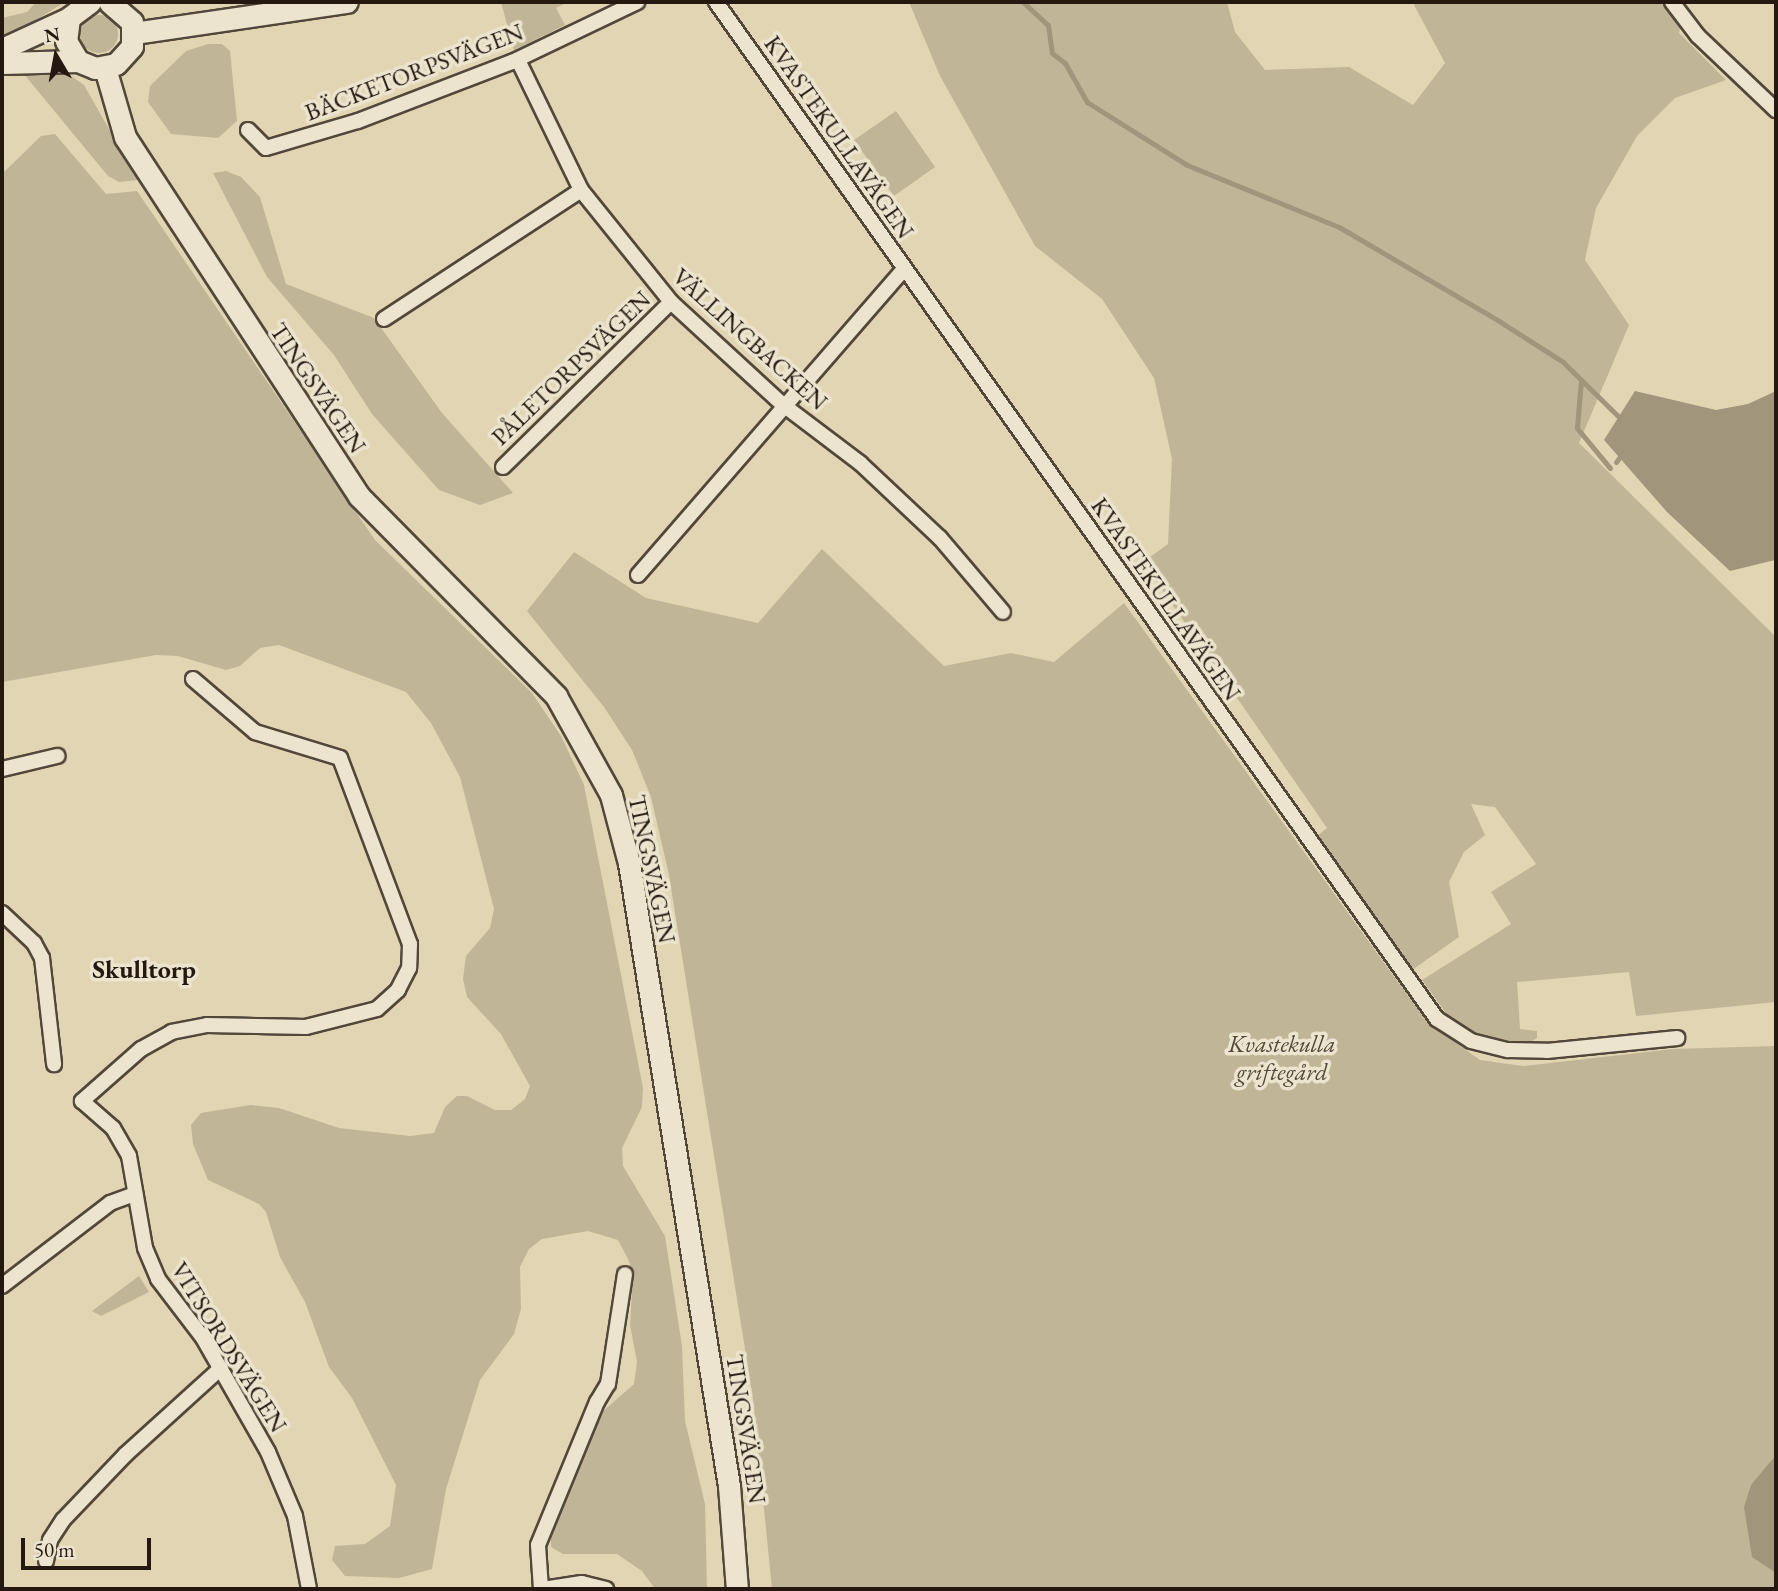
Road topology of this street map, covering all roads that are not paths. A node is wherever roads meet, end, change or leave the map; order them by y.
1 (90, 2) edge
2 (109, 2) edge
3 (347, 2) edge
4 (637, 2) edge
5 (716, 2) edge
6 (1672, 2) edge
7 (69, 18) junction
8 (134, 33) junction
9 (2, 49) edge
10 (518, 60) junction
11 (78, 61) junction
12 (2, 63) edge
13 (105, 68) junction
14 (1776, 110) edge
15 (248, 130) dead end
16 (581, 190) junction
17 (904, 269) junction
18 (671, 302) junction
19 (384, 319) dead end
20 (782, 404) junction
21 (503, 467) dead end
22 (638, 575) dead end
23 (1003, 612) dead end
24 (193, 679) dead end
25 (57, 756) dead end
26 (2, 769) edge
27 (3, 915) edge
28 (1678, 1038) dead end
29 (54, 1064) dead end
30 (135, 1194) junction
31 (625, 1274) dead end
32 (2, 1286) edge
33 (221, 1368) junction
34 (46, 1561) dead end
35 (309, 1589) edge
36 (542, 1589) edge
37 (606, 1589) edge
38 (737, 1589) edge

1 - 7 street
2 - 8 street
3 - 8 street
4 - 10 street, BÄCKETORPSVÄGEN
5 - 17 street, KVASTEKULLAVÄGEN
6 - 14 street
7 - 9 street
7 - 11 street
8 - 13 street
10 - 15 street, BÄCKETORPSVÄGEN
10 - 16 street, VÄLLINGBACKEN
11 - 12 street
11 - 13 street
13 - 38 street, TINGSVÄGEN
16 - 18 street, VÄLLINGBACKEN
16 - 19 street
17 - 20 street
17 - 28 street, KVASTEKULLAVÄGEN
18 - 20 street, VÄLLINGBACKEN
18 - 21 street, PÅLETORPSVÄGEN
20 - 22 street
20 - 23 street, VÄLLINGBACKEN
24 - 30 street, VITSORDSVÄGEN
25 - 26 street
27 - 29 street
30 - 32 street
30 - 33 street, VITSORDSVÄGEN
31 - 36 street
33 - 34 street
33 - 35 street, VITSORDSVÄGEN
36 - 37 street

